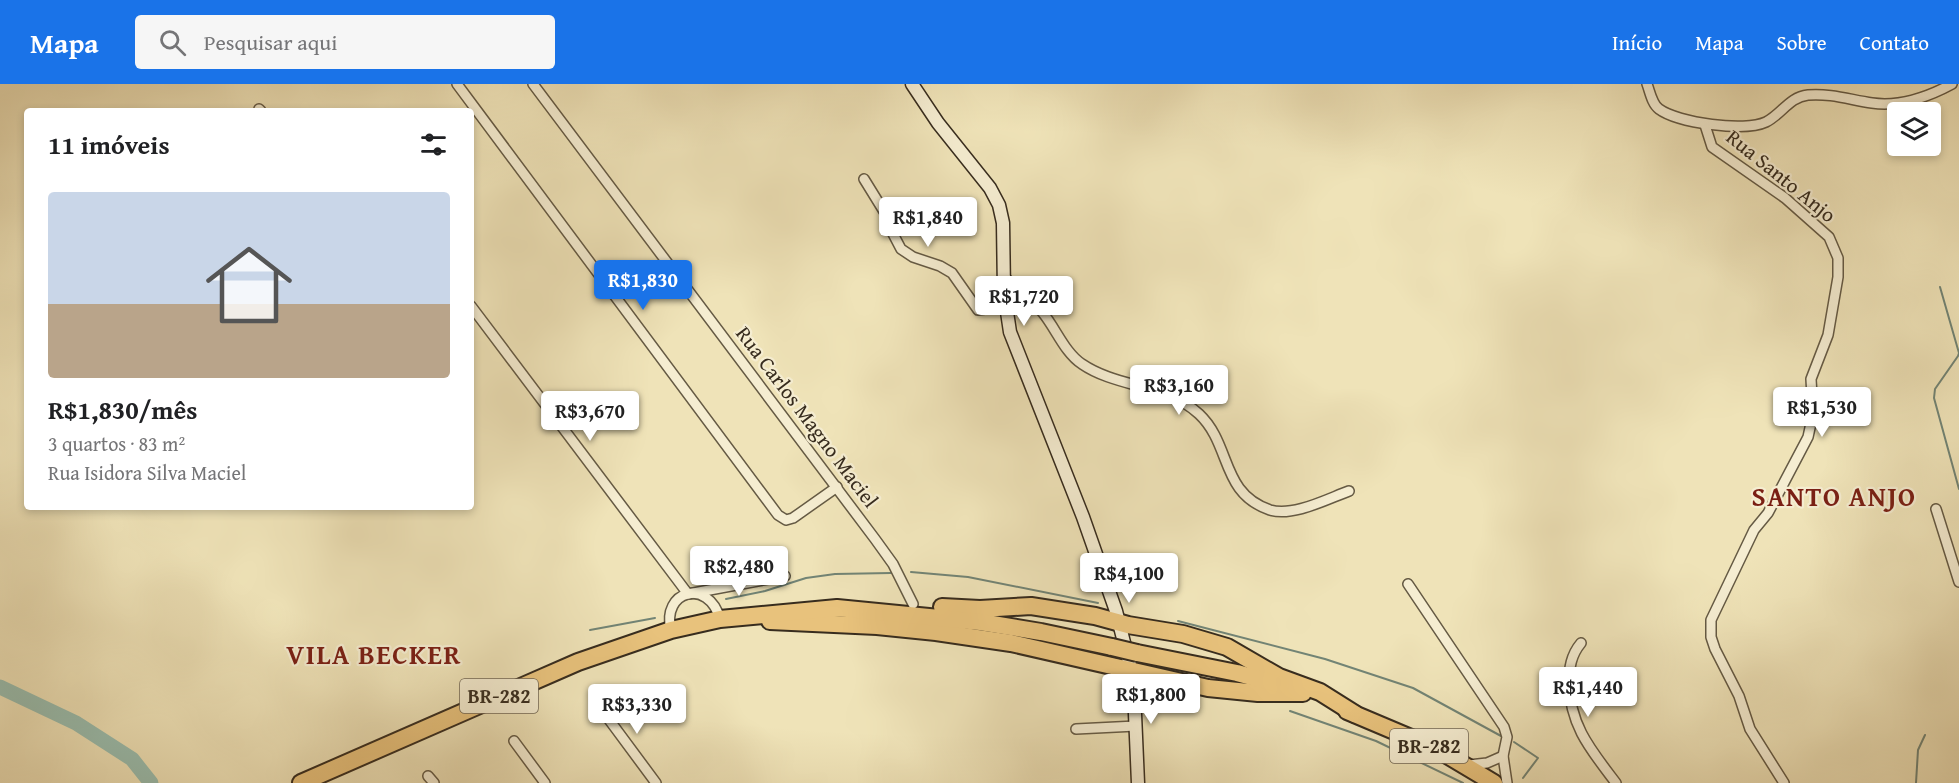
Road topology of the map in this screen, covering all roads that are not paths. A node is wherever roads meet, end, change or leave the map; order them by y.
1 (457, 84) edge
2 (533, 84) edge
3 (912, 84) edge
4 (1647, 84) edge
5 (1952, 84) edge
6 (1705, 125) junction
7 (864, 179) dead end
8 (1003, 276) junction
9 (1005, 306) junction
10 (474, 310) edge
11 (837, 487) junction
12 (1349, 491) dead end
13 (1936, 509) dead end
14 (785, 576) dead end
15 (1959, 582) edge
16 (1408, 584) dead end
17 (688, 594) junction
18 (913, 604) junction
19 (837, 608) junction
20 (725, 619) junction
21 (1119, 622) junction
22 (671, 630) junction
23 (1581, 643) dead end
24 (1131, 670) junction
25 (1303, 693) junction
26 (596, 702) dead end
27 (1355, 714) junction
28 (1136, 726) junction
29 (1076, 729) dead end
30 (514, 741) dead end
31 (1503, 756) junction
32 (1466, 765) junction
33 (301, 783) edge
34 (545, 783) edge
35 (656, 783) edge
36 (1138, 783) edge
37 (1494, 783) edge
38 (1507, 783) edge
39 (1616, 783) edge
40 (1784, 783) edge

1 - 11 street
2 - 11 street, Rua Carlos Magno Maciel
3 - 8 street
4 - 6 street
5 - 6 street
6 - 40 street, Rua Santo Anjo
7 - 9 street
8 - 9 street
8 - 12 street
9 - 21 street
10 - 17 street
11 - 18 street, Rua Carlos Magno Maciel
13 - 15 street
14 - 17 street
16 - 31 street
17 - 20 street
17 - 22 street
18 - 19 highway
18 - 21 highway
19 - 20 highway, BR-282
19 - 25 highway, BR-282, bridge
20 - 22 highway, BR-282
20 - 24 highway
21 - 24 street
21 - 27 highway
22 - 33 highway, BR-282
23 - 39 street
24 - 25 highway
24 - 28 street
25 - 27 highway, BR-282
26 - 35 street
27 - 32 highway, BR-282
28 - 29 street
28 - 36 street
30 - 34 street
31 - 32 street
31 - 38 street
32 - 37 highway, BR-282

